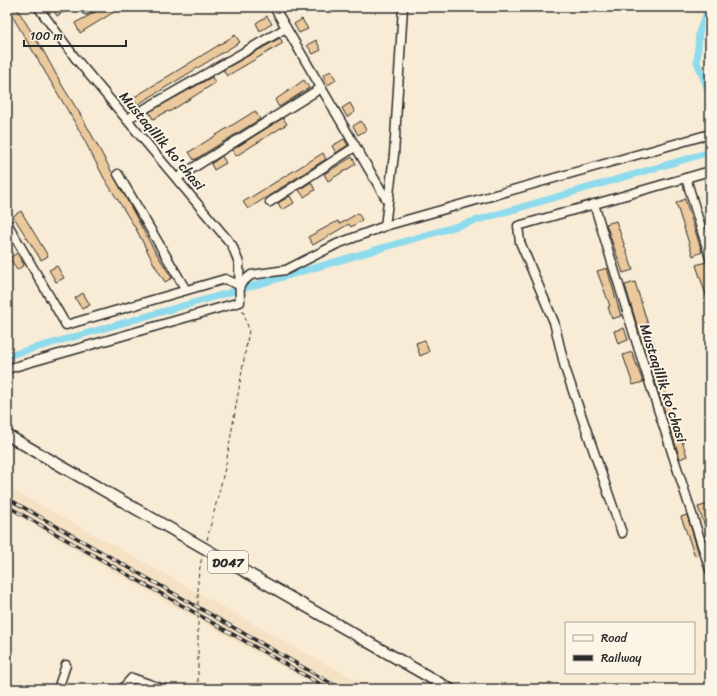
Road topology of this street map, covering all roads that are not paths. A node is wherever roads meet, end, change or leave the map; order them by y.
1 (38, 7) edge
2 (274, 7) edge
3 (403, 7) edge
4 (286, 28) junction
5 (321, 88) junction
6 (127, 119) junction
7 (710, 134) edge
8 (355, 147) junction
9 (710, 171) edge
10 (118, 174) dead end
11 (177, 178) junction
12 (686, 178) junction
13 (270, 202) dead end
14 (388, 202) junction
15 (594, 204) junction
16 (7, 223) edge
17 (385, 226) junction
18 (710, 258) edge
19 (238, 285) junction
20 (186, 290) junction
21 (7, 369) edge
22 (7, 436) edge
23 (622, 533) dead end
24 (710, 570) edge
25 (66, 665) dead end
26 (60, 689) edge
27 (122, 689) edge
28 (163, 689) edge
29 (450, 689) edge

1 - 6 street, Mustaqillik ko'chasi
2 - 4 street
3 - 14 street
4 - 5 street
4 - 6 street
5 - 8 street
5 - 11 street
6 - 11 street, Mustaqillik ko'chasi
7 - 17 street
8 - 13 street
8 - 14 street
9 - 12 street
10 - 20 street
11 - 19 street, Mustaqillik ko'chasi
12 - 15 street
12 - 18 street
14 - 17 street
15 - 23 street
15 - 24 street, Mustaqillik ko'chasi
16 - 20 street
17 - 19 street
19 - 20 street
19 - 21 street, Mustaqillik ko'chasi
22 - 29 main road, D047
25 - 26 street
27 - 28 street

